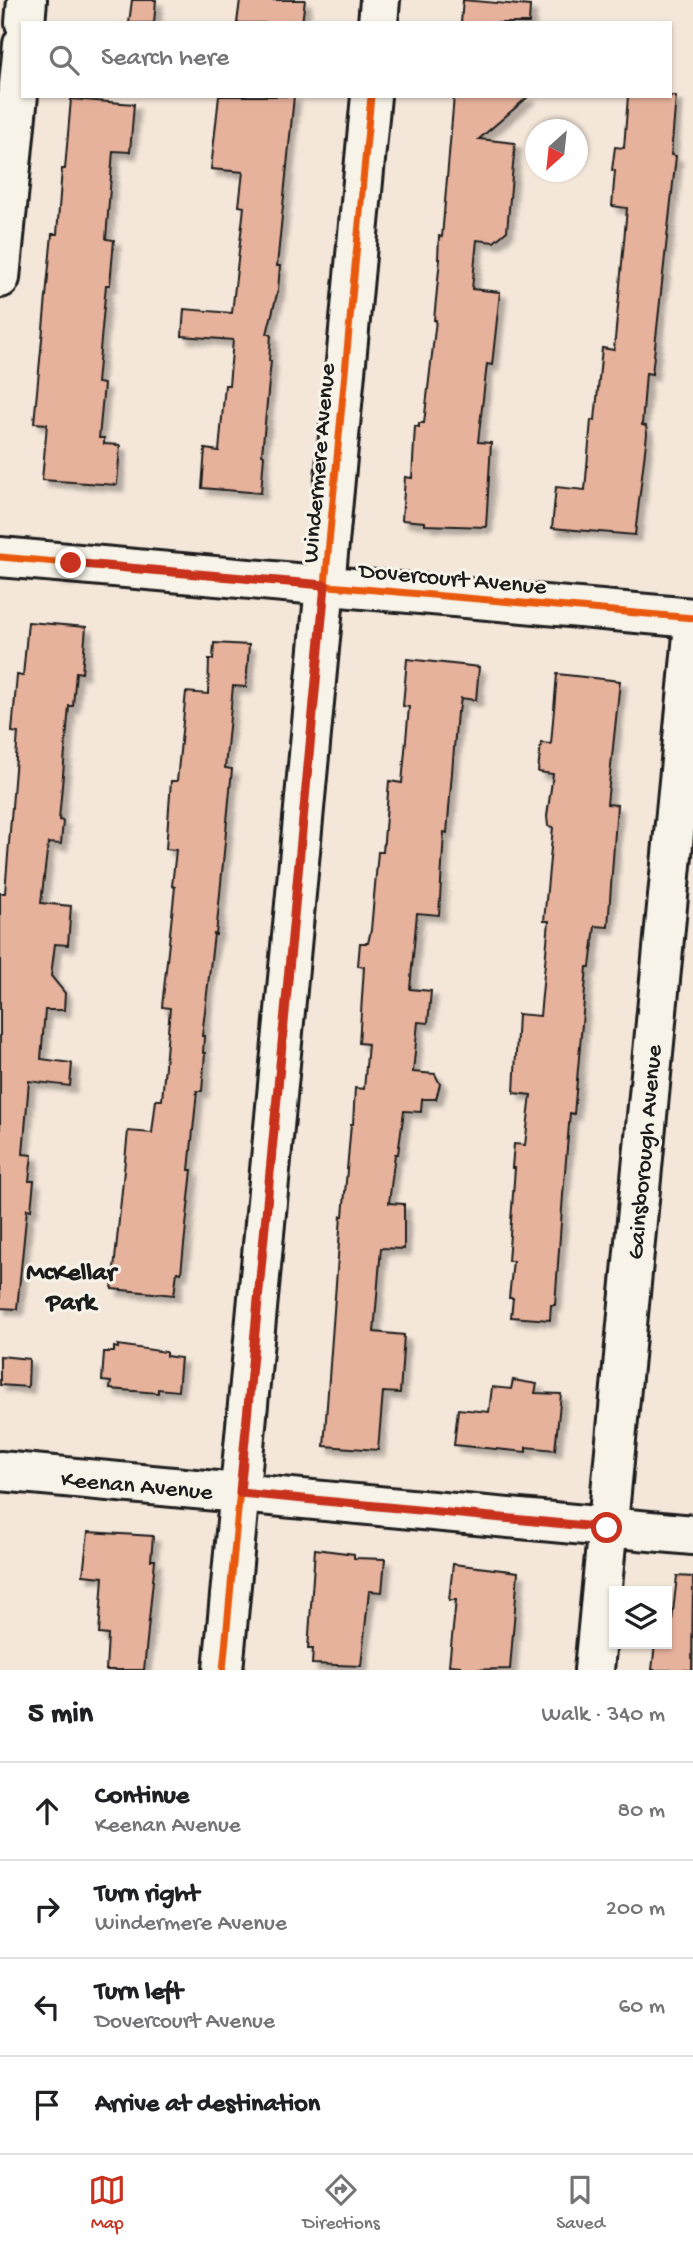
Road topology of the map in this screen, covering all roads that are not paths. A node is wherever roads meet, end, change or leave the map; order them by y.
1 (27, 0) edge
2 (380, 0) edge
3 (25, 21) edge
4 (378, 21) edge
5 (21, 64) edge
6 (371, 98) edge
7 (0, 278) edge
8 (0, 557) edge
9 (325, 585) junction
10 (693, 618) edge
11 (693, 635) edge
12 (0, 1471) edge
13 (240, 1493) junction
14 (607, 1528) junction
15 (693, 1535) edge
16 (223, 1670) edge
17 (594, 1670) edge

1 - 3 street
2 - 4 street
5 - 7 street
6 - 9 street, Windermere Avenue
8 - 9 street, Dovercourt Avenue
9 - 10 street, Dovercourt Avenue
9 - 13 street, Windermere Avenue
11 - 14 street, Gainsborough Avenue
12 - 13 street, Keenan Avenue
13 - 14 street, Keenan Avenue
13 - 16 street, Windermere Avenue
14 - 15 street, Keenan Avenue
14 - 17 street, Gainsborough Avenue

